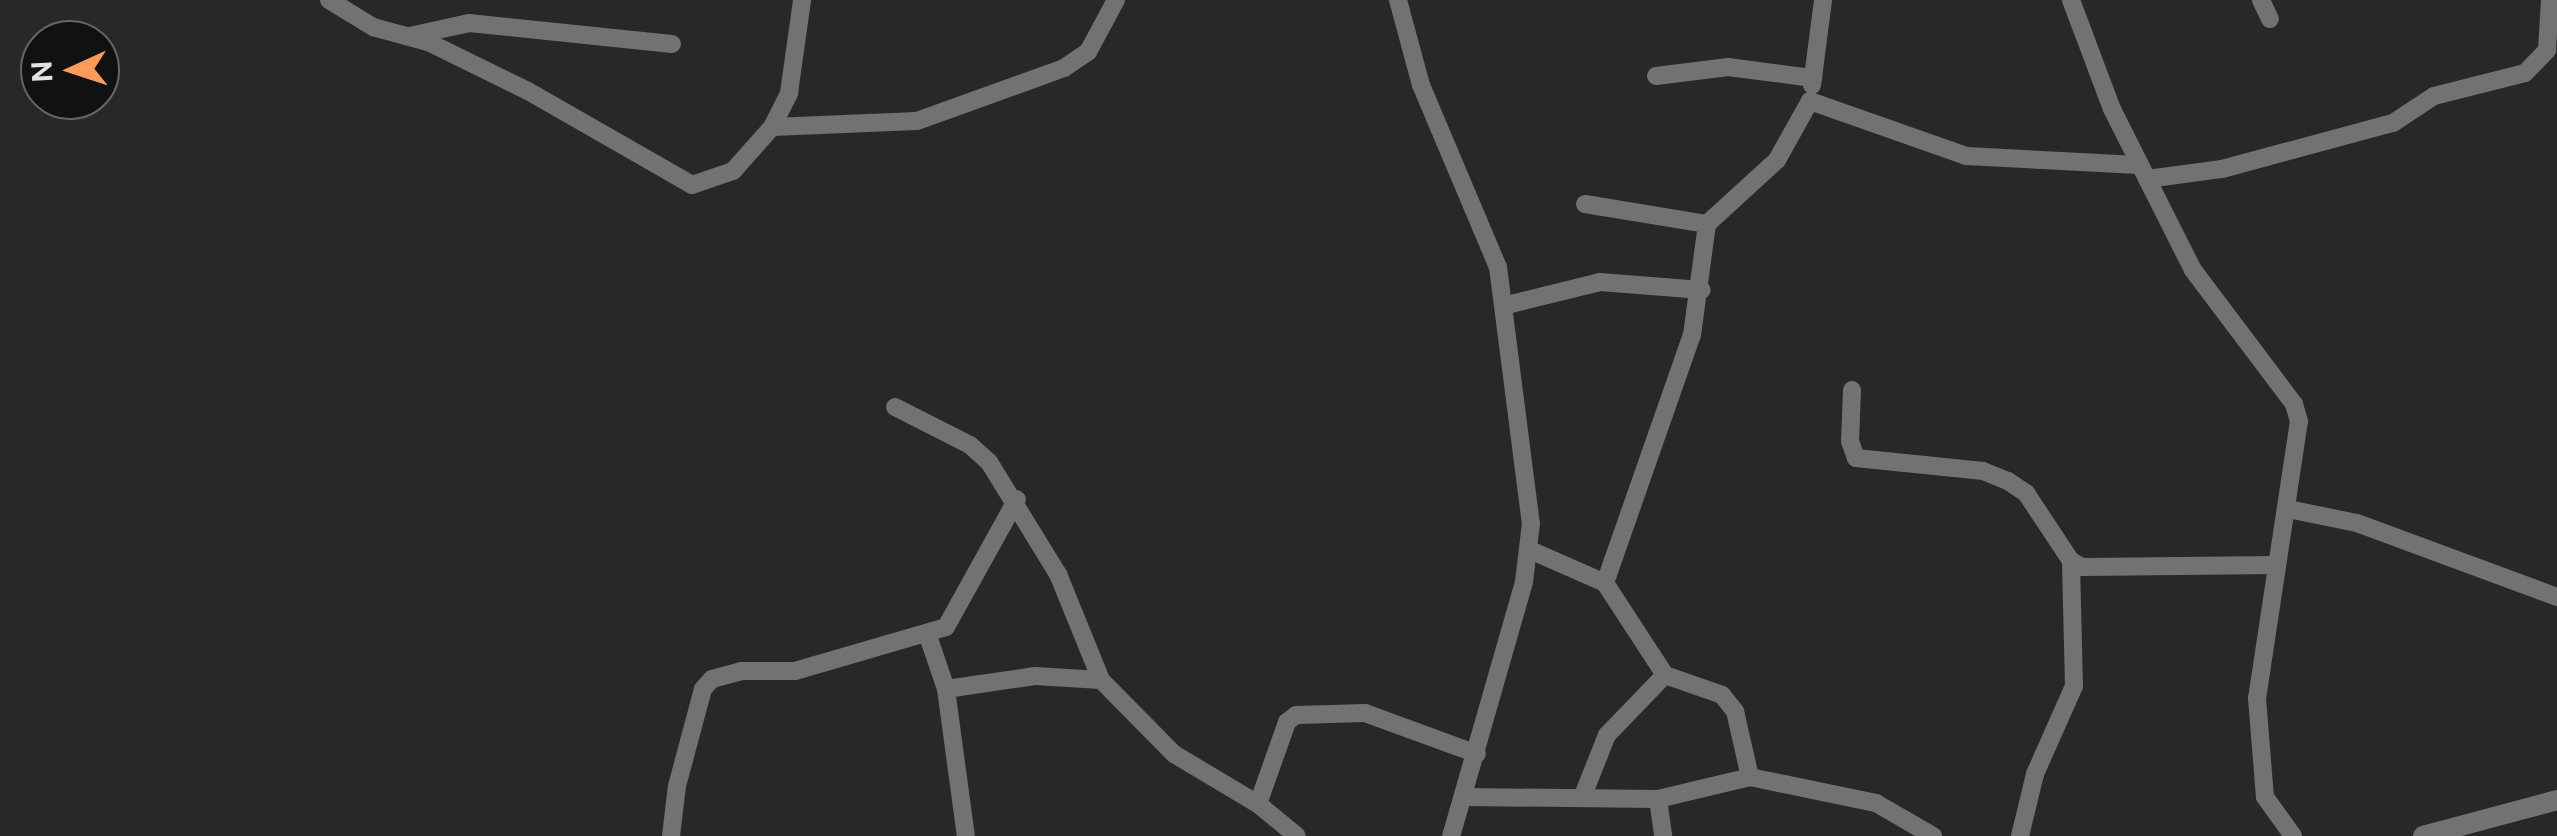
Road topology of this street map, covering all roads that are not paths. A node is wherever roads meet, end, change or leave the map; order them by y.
1 (329, 0) edge
2 (802, 0) edge
3 (1116, 0) edge
4 (1398, 0) edge
5 (1823, 0) edge
6 (2070, 0) edge
7 (2261, 0) edge
8 (2550, 0) edge
9 (2270, 19) dead end
10 (408, 37) junction
11 (672, 44) dead end
12 (1656, 76) dead end
13 (1813, 78) junction
14 (1810, 100) junction
15 (772, 127) junction
16 (2143, 172) junction
17 (1585, 204) dead end
18 (1707, 224) junction
19 (1702, 290) junction
20 (1508, 305) junction
21 (1852, 390) dead end
22 (895, 407) dead end
23 (1016, 499) junction
24 (2288, 509) junction
25 (1530, 550) junction
26 (2070, 562) junction
27 (2277, 565) junction
28 (1605, 583) junction
29 (2557, 597) edge
30 (928, 636) junction
31 (1665, 675) junction
32 (1101, 680) junction
33 (946, 689) junction
34 (1477, 754) junction
35 (1750, 777) junction
36 (1464, 798) junction
37 (1582, 798) junction
38 (1658, 799) junction
39 (2557, 800) edge
40 (1258, 804) junction
41 (670, 836) edge
42 (966, 836) edge
43 (1297, 836) edge
44 (1451, 836) edge
45 (1663, 836) edge
46 (1933, 836) edge
47 (2020, 836) edge
48 (2293, 836) edge
49 (2423, 836) edge

1 - 10 street
2 - 15 street
3 - 15 street
4 - 20 street
5 - 13 street
6 - 16 street
7 - 9 street
8 - 16 street
10 - 11 street
10 - 15 street
12 - 13 street
13 - 14 street
14 - 16 street
14 - 18 street
16 - 24 street
17 - 18 street
18 - 19 street
19 - 20 street
19 - 28 street
20 - 25 street
21 - 26 street
22 - 23 street
23 - 30 street
23 - 32 street
24 - 27 street
24 - 29 street
25 - 28 street
25 - 34 street
26 - 27 street
26 - 47 street
27 - 48 street
28 - 31 street
30 - 33 street
30 - 41 street
31 - 35 street
31 - 37 street
32 - 33 street
32 - 40 street
33 - 42 street
34 - 36 street
34 - 40 street
35 - 38 street
35 - 46 street
36 - 37 street
36 - 44 street
37 - 38 street
38 - 45 street
39 - 49 street
40 - 43 street

